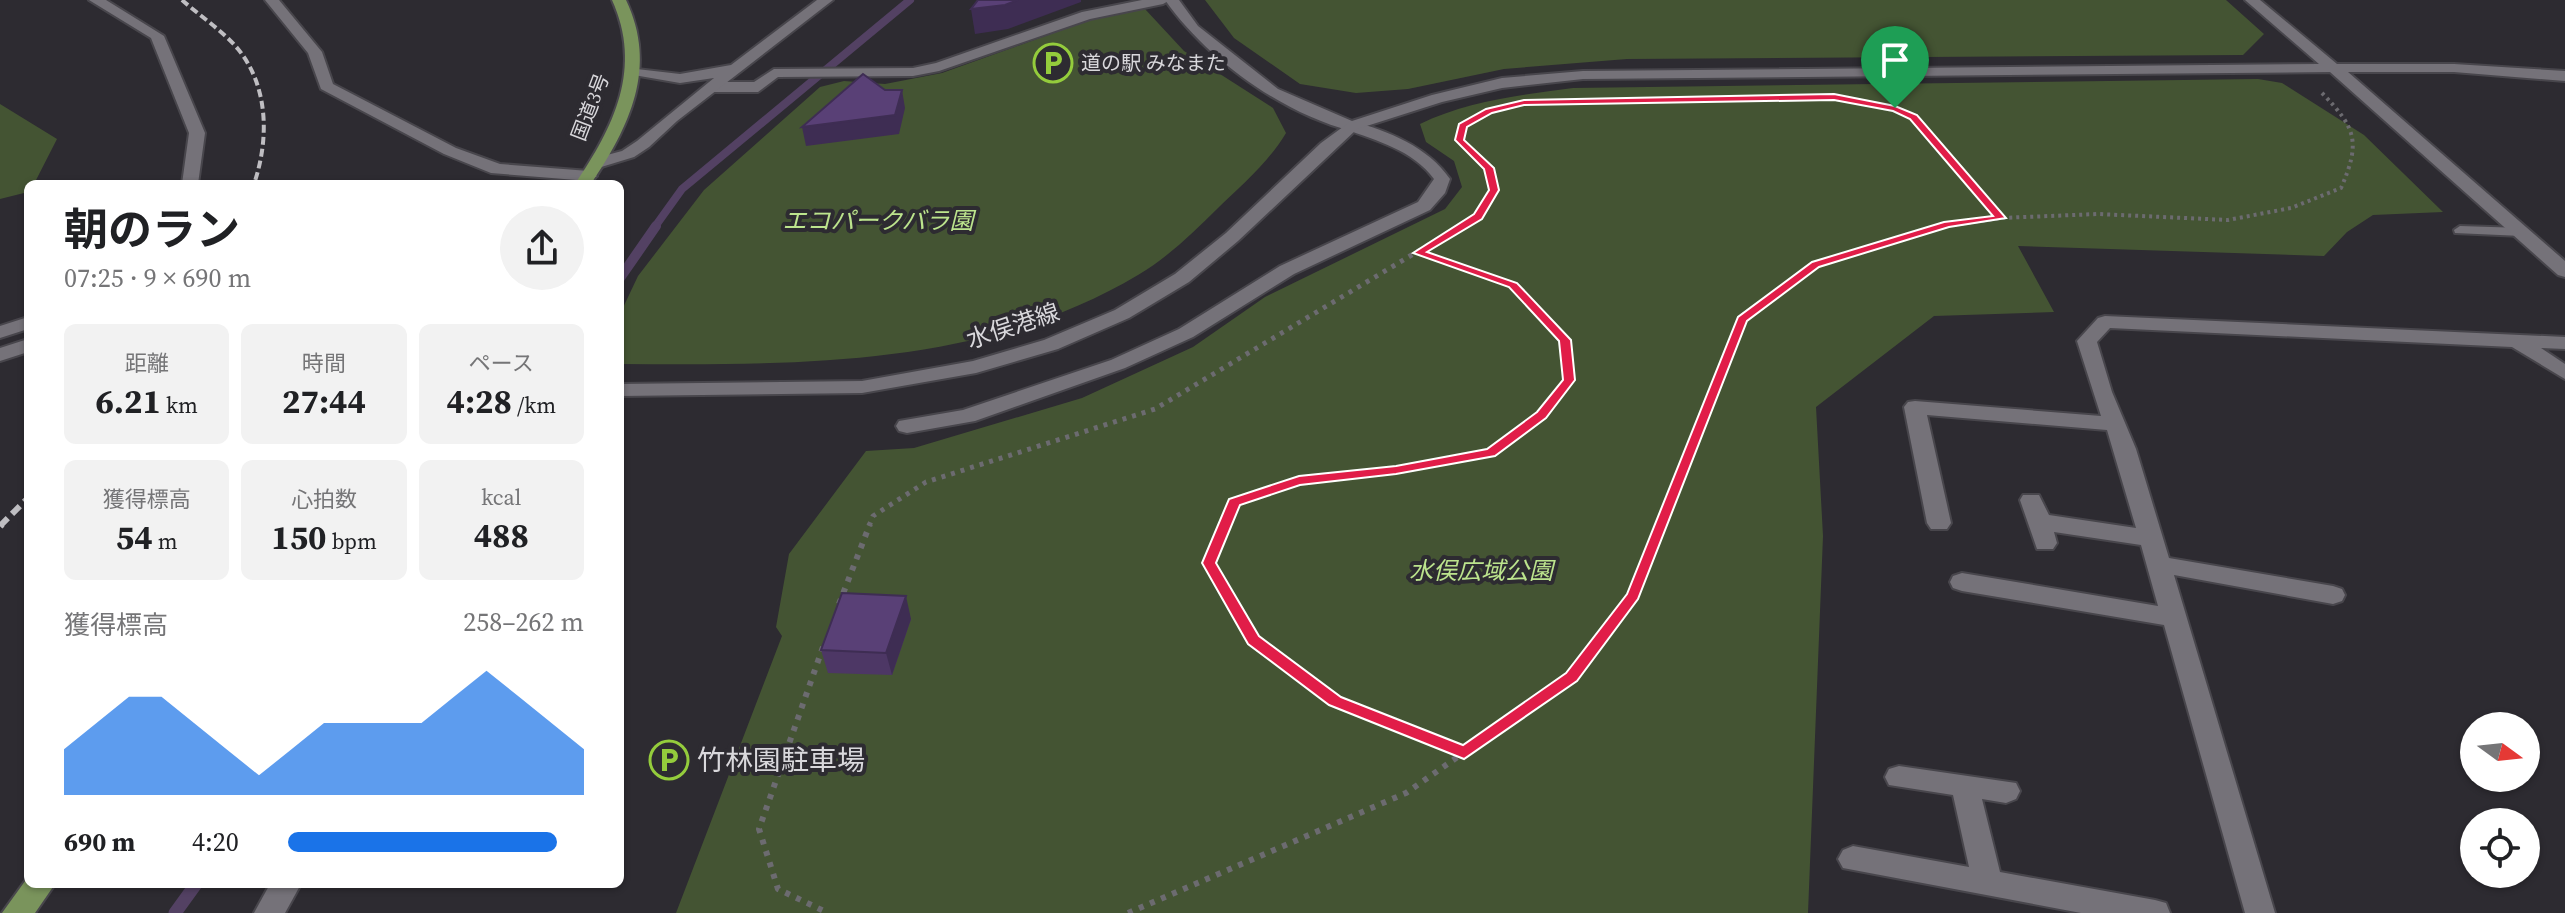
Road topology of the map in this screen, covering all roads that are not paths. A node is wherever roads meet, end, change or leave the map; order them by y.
1 (96, 0) edge
2 (272, 0) edge
3 (619, 0) edge
4 (826, 0) edge
5 (1163, 0) edge
6 (1172, 0) edge
7 (2252, 0) edge
8 (740, 64) junction
9 (2331, 68) junction
10 (633, 71) junction
11 (2565, 76) edge
12 (714, 87) junction
13 (1351, 126) junction
14 (590, 174) edge
15 (191, 180) edge
16 (2460, 230) dead end
17 (2522, 232) junction
18 (2565, 271) edge
19 (24, 324) edge
20 (0, 332) edge
21 (2516, 341) junction
22 (2565, 343) edge
23 (24, 346) edge
24 (0, 355) edge
25 (2565, 373) edge
26 (624, 390) edge
27 (2115, 424) junction
28 (907, 426) dead end
29 (2039, 522) dead end
30 (1939, 523) dead end
31 (2150, 538) junction
32 (2157, 564) junction
33 (1962, 582) dead end
34 (2333, 595) dead end
35 (2172, 617) junction
36 (1899, 777) dead end
37 (1965, 785) junction
38 (2006, 791) dead end
39 (1853, 859) dead end
40 (1988, 883) junction
41 (37, 888) edge
42 (284, 888) edge
43 (17, 913) edge
44 (269, 913) edge
45 (2155, 913) edge
46 (2260, 913) edge

1 - 15 street
2 - 14 street
3 - 10 highway, 国道3号
4 - 8 street
5 - 12 street
6 - 13 street
7 - 9 street
8 - 10 street
8 - 12 street
9 - 11 street, 水俣港線
9 - 13 street, 水俣港線
9 - 17 street
10 - 14 highway, 国道3号
12 - 14 street
13 - 26 street, 水俣港線
13 - 28 street
16 - 17 lane
17 - 18 street
19 - 20 street
21 - 22 street
21 - 25 street
21 - 27 street
23 - 24 street
27 - 30 street
27 - 31 street
29 - 31 street
31 - 32 street
32 - 34 street
32 - 35 street
33 - 35 street
35 - 46 street
36 - 37 street
37 - 38 street
37 - 40 street
39 - 40 street
40 - 45 street
41 - 43 highway
42 - 44 street

